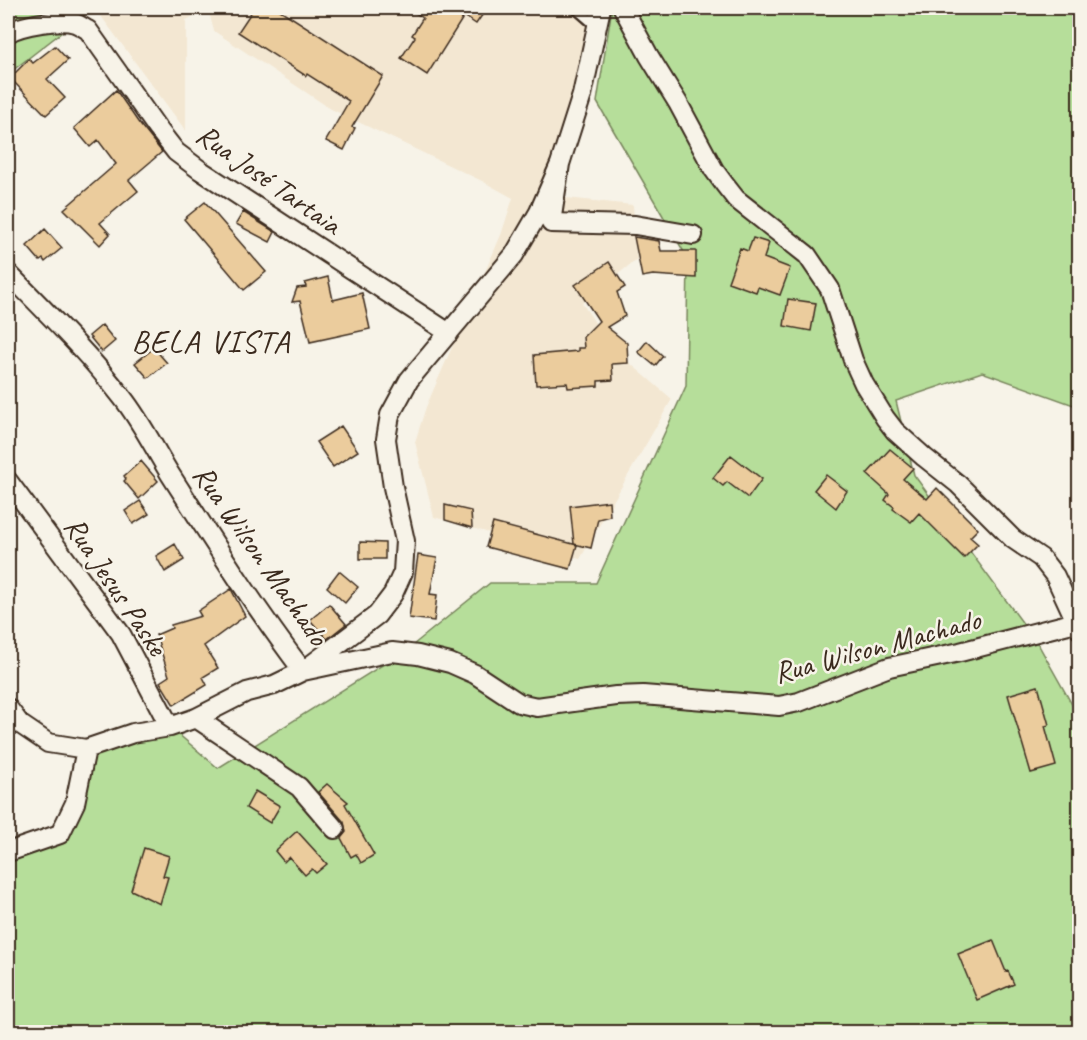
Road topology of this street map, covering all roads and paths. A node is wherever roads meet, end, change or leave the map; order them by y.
1 (576, 8) edge
2 (601, 8) edge
3 (622, 8) edge
4 (598, 27) junction
5 (8, 33) edge
6 (560, 164) junction
7 (693, 235) dead end
8 (8, 273) edge
9 (448, 333) junction
10 (10, 487) edge
11 (1078, 626) edge
12 (303, 671) junction
13 (8, 708) edge
14 (196, 718) junction
15 (170, 727) junction
16 (86, 749) junction
17 (335, 829) dead end
18 (8, 852) edge

1 - 4 lane
2 - 4 street
3 - 11 street
4 - 6 street
5 - 9 street, Rua José Tartaia
6 - 7 street
6 - 9 street
8 - 12 street, Rua Wilson Machado
9 - 12 street
10 - 15 street, Rua Jesus Paske
11 - 12 street, Rua Wilson Machado
12 - 14 street
13 - 16 street
14 - 15 street
14 - 17 street
15 - 16 street
16 - 18 street

